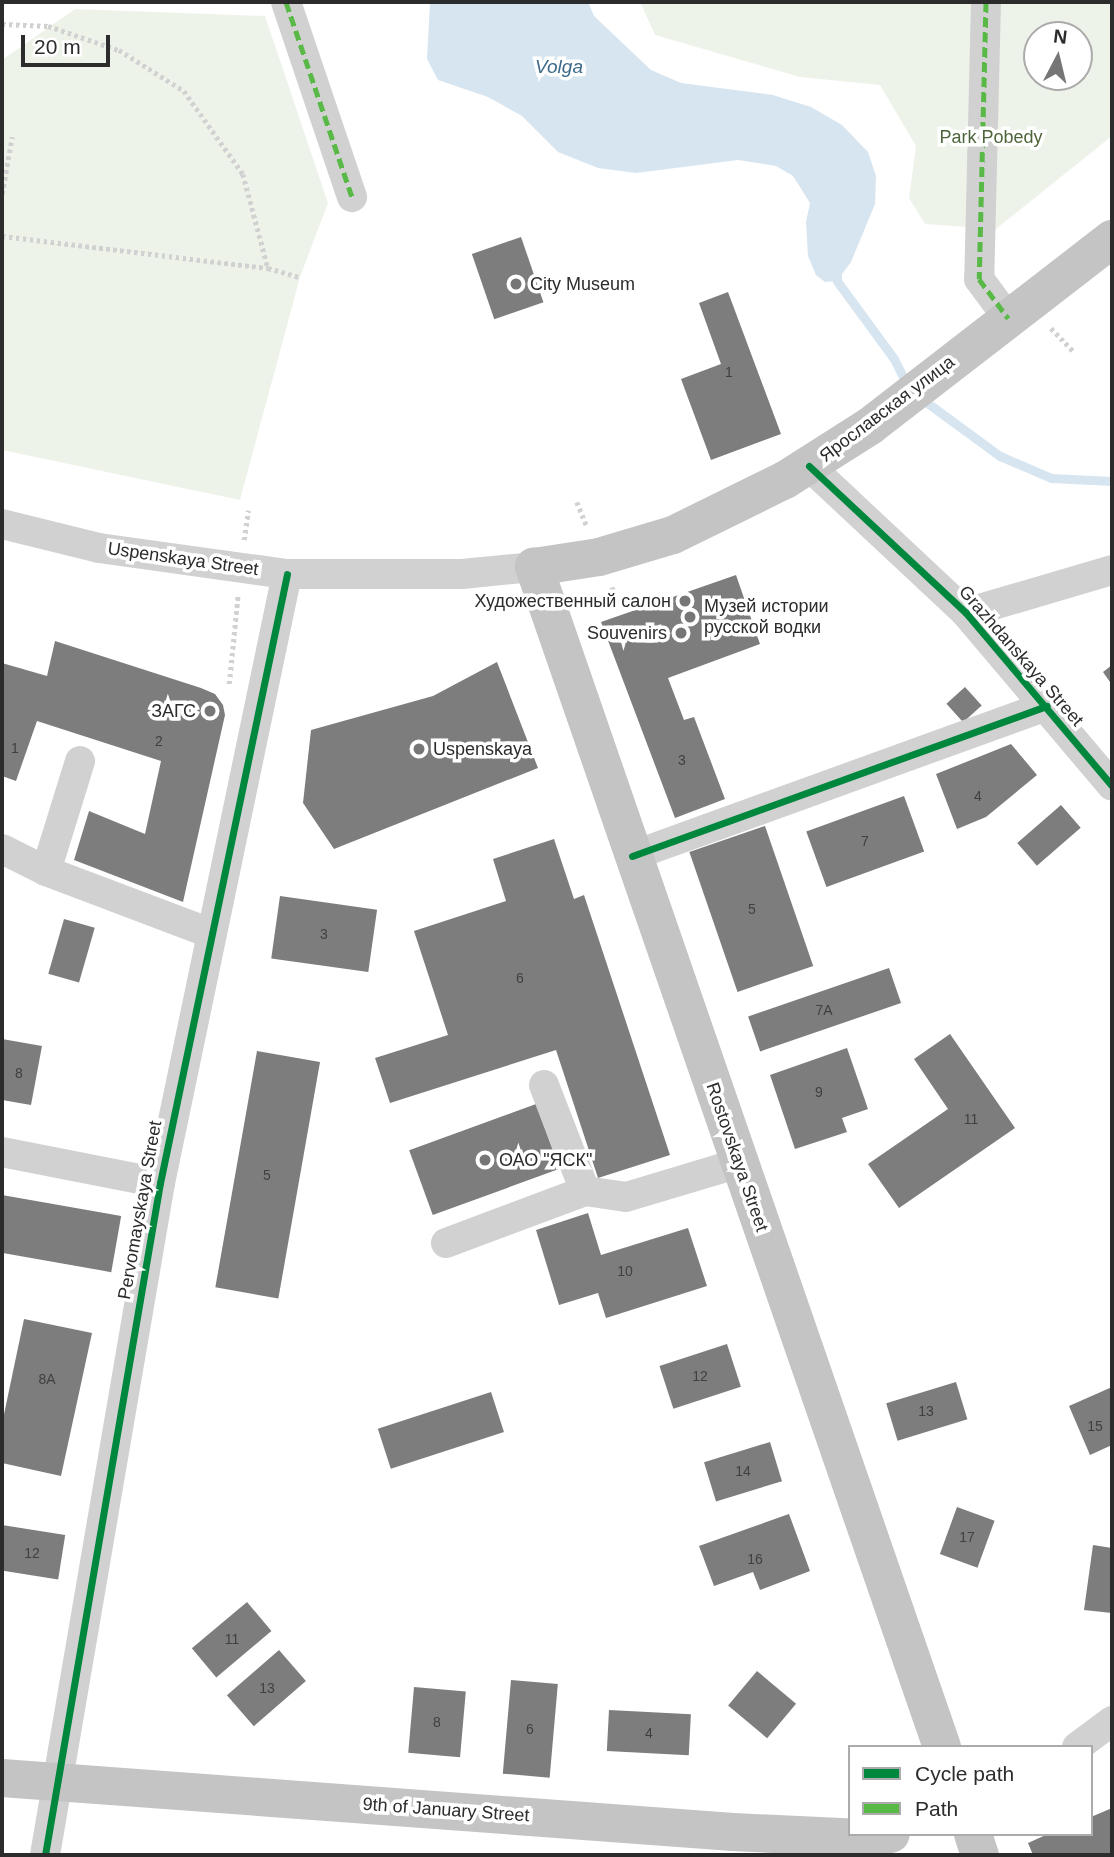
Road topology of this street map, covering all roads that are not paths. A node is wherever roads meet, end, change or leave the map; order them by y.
1 (286, 2) edge
2 (986, 2) edge
3 (352, 197) dead end
4 (1112, 239) edge
5 (1008, 318) junction
6 (809, 466) junction
7 (2, 524) edge
8 (534, 567) junction
9 (1112, 570) edge
10 (287, 574) junction
11 (966, 613) junction
12 (1047, 706) junction
13 (80, 761) dead end
14 (1112, 786) edge
15 (2, 849) edge
16 (632, 856) junction
17 (46, 871) junction
18 (210, 933) junction
19 (544, 1085) dead end
20 (2, 1152) edge
21 (739, 1163) junction
22 (160, 1183) junction
23 (585, 1191) junction
24 (446, 1243) dead end
25 (1112, 1721) edge
26 (941, 1745) edge
27 (1080, 1745) edge
28 (2, 1778) edge
29 (60, 1781) junction
30 (876, 1836) edge
31 (974, 1836) edge
32 (732, 1844) edge
33 (45, 1855) edge
34 (980, 1855) edge

1 - 3 street
2 - 5 street
4 - 5 main road, Ярославская улица
5 - 6 main road, Ярославская улица
6 - 8 main road, Ярославская улица
6 - 11 street, Grazhdanskaya Street
7 - 10 street, Uspenskaya Street
8 - 10 street, Uspenskaya Street
8 - 16 main road, Rostovskaya Street
9 - 11 street
10 - 18 street, Pervomayskaya Street
11 - 12 street, Grazhdanskaya Street
12 - 14 street, Grazhdanskaya Street
12 - 16 street
13 - 17 street
15 - 17 street
16 - 21 main road, Rostovskaya Street
17 - 18 street
18 - 22 street, Pervomayskaya Street
19 - 23 street
20 - 22 street
21 - 23 street
21 - 26 main road, Rostovskaya Street
22 - 29 street, Pervomayskaya Street
23 - 24 street
25 - 27 street
28 - 29 main road, 9th of January Street
29 - 32 main road, 9th of January Street
29 - 33 street, Pervomayskaya Street
30 - 32 main road, 9th of January Street
31 - 34 main road

